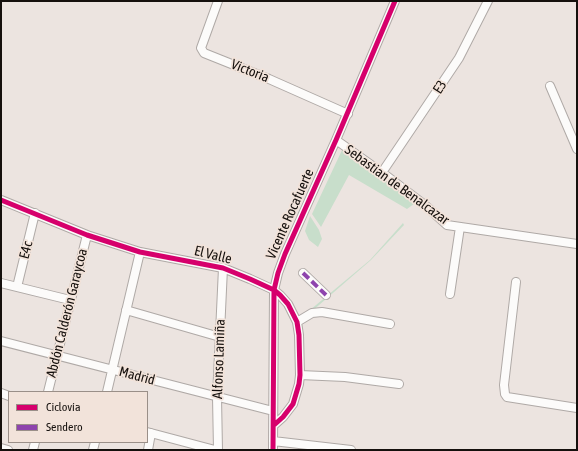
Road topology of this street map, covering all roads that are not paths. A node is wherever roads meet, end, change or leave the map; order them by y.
1 (218, 1) edge
2 (395, 1) edge
3 (488, 1) edge
4 (550, 86) dead end
5 (348, 114) junction
6 (336, 140) junction
7 (577, 149) edge
8 (385, 168) dead end
9 (1, 200) edge
10 (35, 213) junction
11 (460, 227) junction
12 (87, 235) junction
13 (577, 244) edge
14 (140, 252) junction
15 (223, 268) junction
16 (303, 273) dead end
17 (516, 282) dead end
18 (1, 283) edge
19 (16, 287) junction
20 (274, 290) junction
21 (450, 294) dead end
22 (326, 295) dead end
23 (70, 300) junction
24 (126, 310) junction
25 (297, 322) junction
26 (390, 324) dead end
27 (220, 336) junction
28 (1, 341) edge
29 (56, 355) junction
30 (112, 370) junction
31 (300, 375) junction
32 (399, 384) dead end
33 (48, 391) edge
34 (106, 391) edge
35 (217, 397) junction
36 (577, 408) edge
37 (273, 412) junction
38 (274, 425) junction
39 (149, 432) edge
40 (273, 441) junction
41 (1, 448) edge
42 (8, 450) edge
43 (148, 450) edge
44 (216, 450) edge
45 (273, 450) edge
46 (351, 450) edge

1 - 5 street, Victoria
2 - 5 street, Vicente Rocafuerte
3 - 8 street, E3
4 - 7 street
5 - 6 street, Vicente Rocafuerte
6 - 11 street, Sebastian de Benalcazar
6 - 20 street, Vicente Rocafuerte
9 - 10 street, El Valle
10 - 12 street, El Valle
10 - 19 street, E4c
11 - 13 street, Sebastian de Benalcazar
11 - 21 street
12 - 14 street, El Valle
12 - 23 street, Abdón Calderón Garaycoa
14 - 15 street, El Valle
14 - 24 street
15 - 20 street, El Valle
15 - 27 street, Alfonso Lamiña
16 - 22 street
17 - 36 street
18 - 19 street
19 - 23 street
20 - 25 street, El Valle
20 - 37 street, Vicente Rocafuerte
23 - 29 street, Abdón Calderón Garaycoa
24 - 27 street
24 - 30 street
25 - 26 street
25 - 31 street, El Valle
27 - 35 street, Alfonso Lamiña
28 - 29 street, Madrid
29 - 30 street, Madrid
29 - 33 street, Abdón Calderón Garaycoa
30 - 34 street
30 - 35 street, Madrid
31 - 32 street
31 - 38 street, El Valle
35 - 37 street, Madrid
35 - 44 street, Alfonso Lamiña
37 - 38 street, Vicente Rocafuerte
38 - 40 street, Vicente Rocafuerte
39 - 43 street
39 - 44 street
40 - 45 street, Vicente Rocafuerte
40 - 46 street
41 - 42 street

